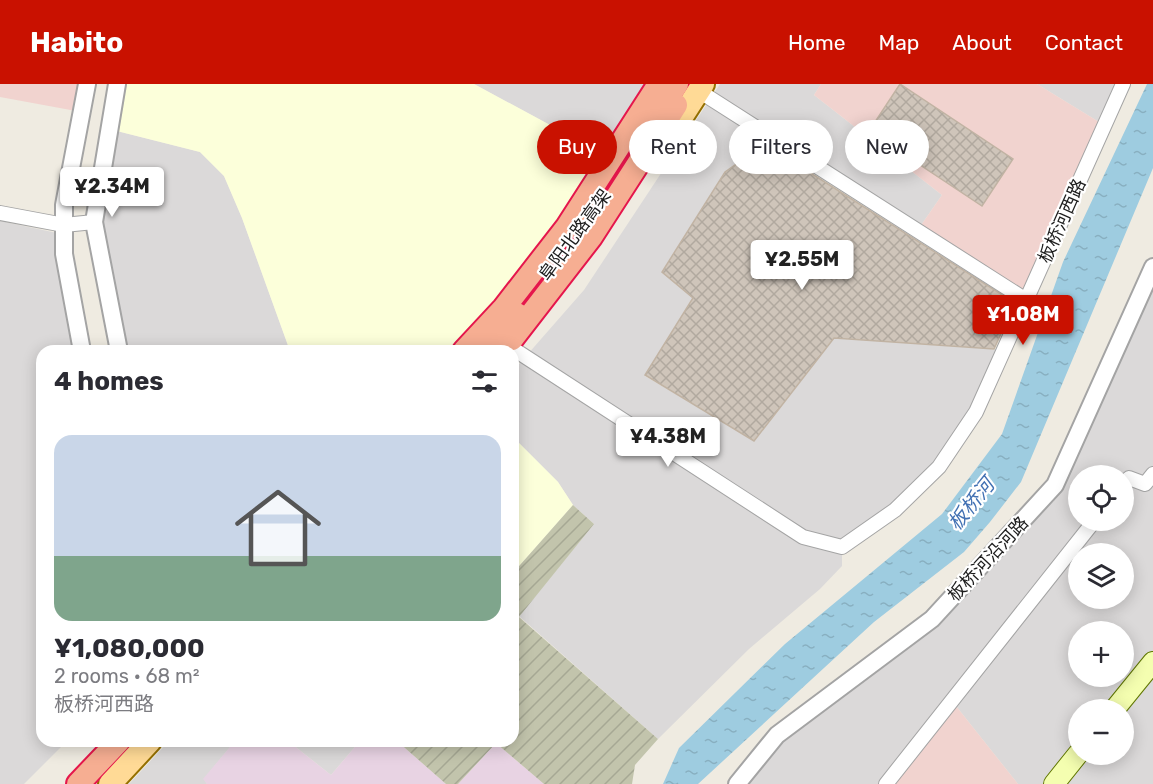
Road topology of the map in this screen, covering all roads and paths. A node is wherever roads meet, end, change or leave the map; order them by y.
1 (87, 84) edge
2 (117, 84) edge
3 (659, 84) edge
4 (1123, 84) edge
5 (692, 86) edge
6 (0, 213) edge
7 (94, 222) junction
8 (64, 225) junction
9 (1153, 267) edge
10 (1026, 300) junction
11 (81, 345) edge
12 (118, 345) edge
13 (470, 345) edge
14 (491, 345) edge
15 (511, 345) edge
16 (519, 357) edge
17 (1153, 474) edge
18 (1134, 480) edge
19 (1086, 531) edge
20 (1153, 662) edge
21 (1123, 699) edge
22 (97, 747) edge
23 (113, 747) edge
24 (129, 747) edge
25 (144, 747) edge
26 (1069, 765) edge
27 (63, 784) edge
28 (78, 784) edge
29 (94, 784) edge
30 (110, 784) edge
31 (737, 784) edge
32 (886, 784) edge
33 (1054, 784) edge

1 - 8 street
2 - 7 street
3 - 13 highway
4 - 10 street, 板桥河西路
5 - 10 street
5 - 14 highway, 阜阳北路高架
5 - 15 highway, 阜阳北路高架
6 - 8 street
7 - 8 street
7 - 12 street
8 - 11 street
9 - 31 street, 板桥河沿河路
10 - 16 street, 板桥河西路
17 - 18 street
19 - 32 street
20 - 21 main road
22 - 27 highway
23 - 28 highway
24 - 29 highway
25 - 30 main road
26 - 33 main road

